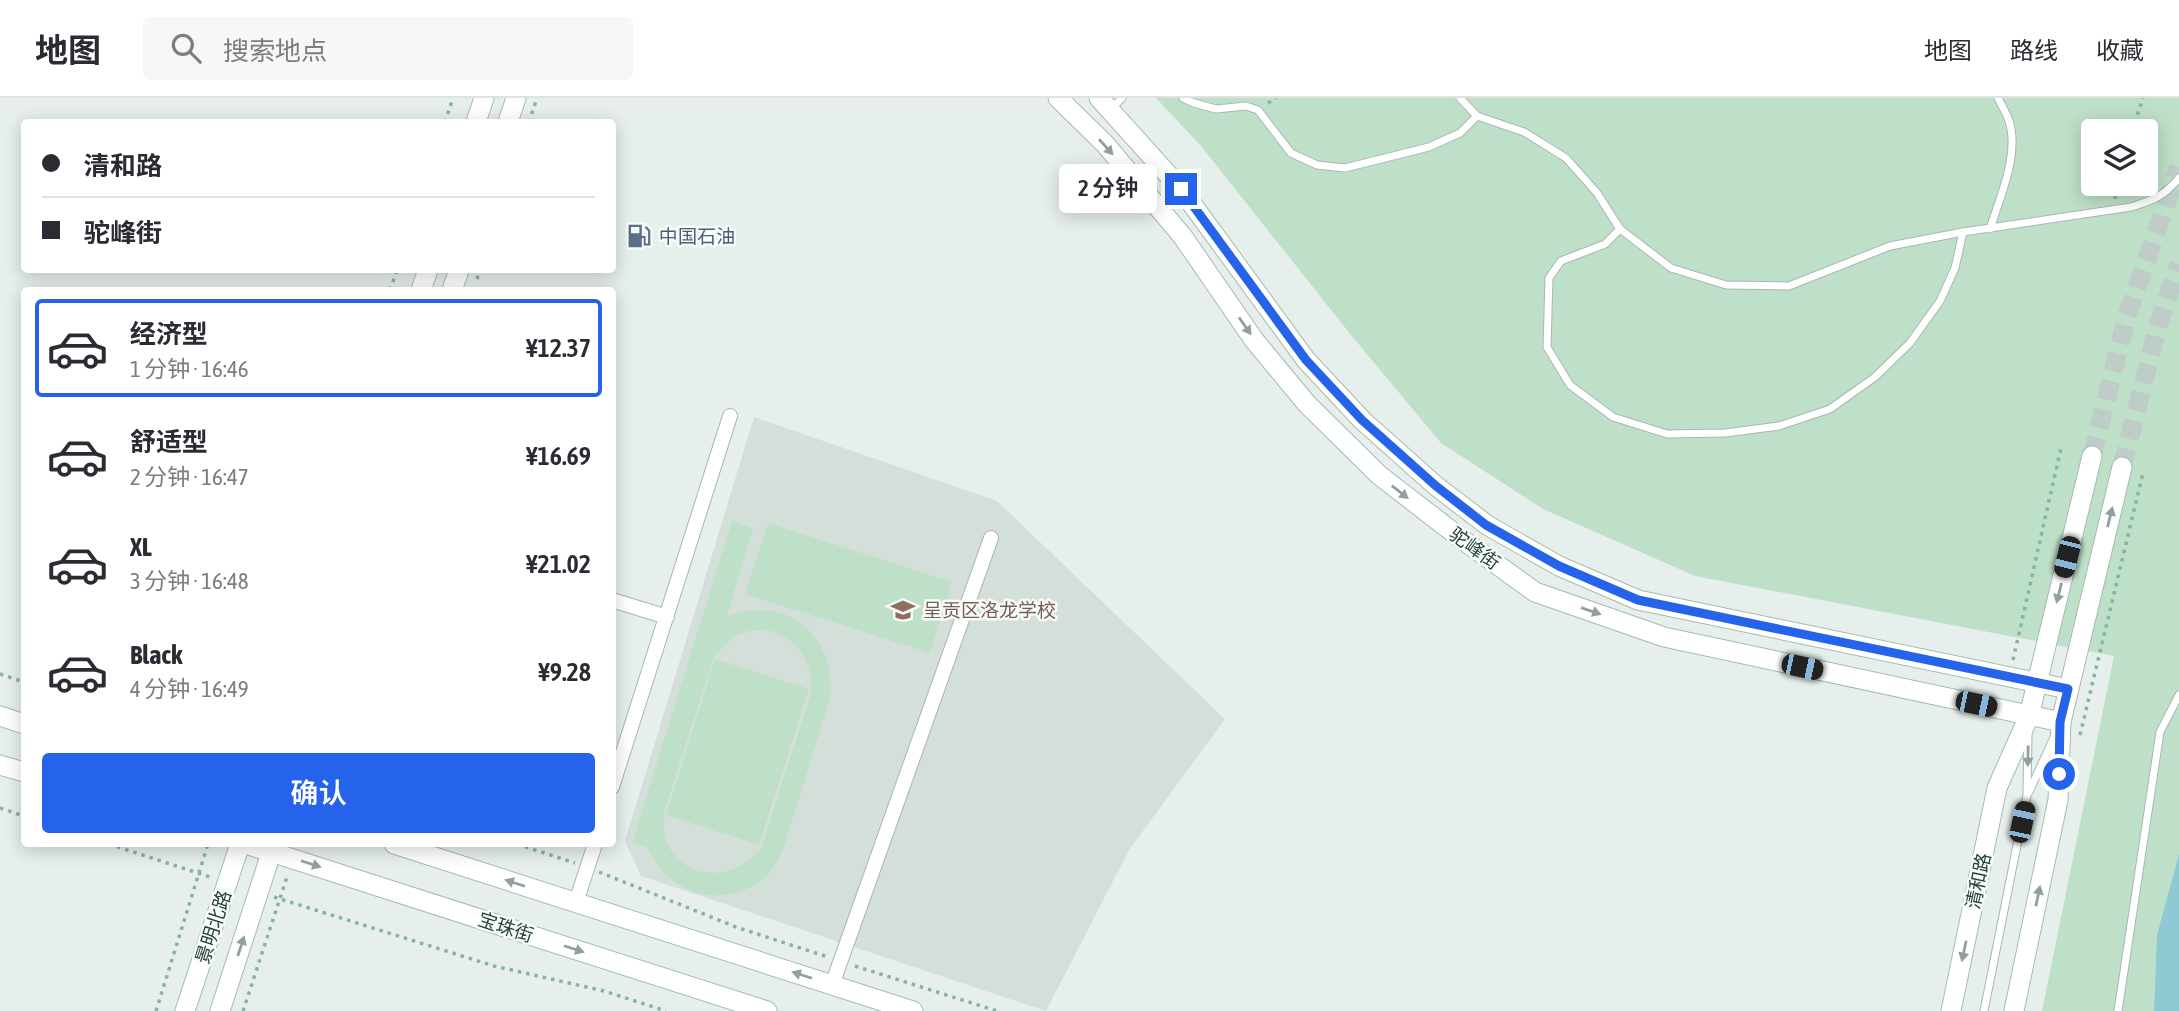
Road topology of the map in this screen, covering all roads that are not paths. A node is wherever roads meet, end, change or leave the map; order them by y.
1 (484, 98) edge
2 (516, 98) edge
3 (1058, 98) edge
4 (1183, 98) edge
5 (1460, 98) edge
6 (1475, 98) edge
7 (1998, 98) edge
8 (1110, 102) edge
9 (1469, 108) junction
10 (1477, 116) junction
11 (477, 119) edge
12 (509, 119) edge
13 (2179, 178) edge
14 (1620, 229) junction
15 (1990, 229) junction
16 (1964, 232) junction
17 (730, 416) dead end
18 (2092, 456) tunnel mouth
19 (2122, 467) tunnel mouth
20 (991, 538) dead end
21 (616, 601) edge
22 (667, 617) junction
23 (2037, 683) junction
24 (2068, 689) junction
25 (2179, 695) edge
26 (0, 716) edge
27 (2029, 716) junction
28 (2060, 722) junction
29 (21, 723) edge
30 (0, 765) edge
31 (21, 771) edge
32 (616, 775) edge
33 (2028, 795) junction
34 (239, 847) edge
35 (403, 847) edge
36 (594, 847) edge
37 (273, 848) edge
38 (576, 902) junction
39 (832, 985) junction
40 (185, 1011) edge
41 (220, 1011) edge
42 (767, 1011) edge
43 (913, 1011) edge
44 (1951, 1011) edge
45 (1984, 1011) edge
46 (2014, 1011) edge
47 (2119, 1011) edge

1 - 11 main road
2 - 12 main road
3 -> 27 main road, 驼峰街
4 - 10 lane
5 - 9 lane
6 - 9 lane
7 - 15 lane
8 - 23 main road, 驼峰街
9 - 10 lane
10 - 14 lane
13 - 15 lane
14 - 16 lane
14 - 16 lane
15 - 16 lane
17 - 22 street
18 -> 23 main road, 清和路
24 -> 19 main road, 清和路
20 - 39 street
21 - 22 street
22 - 32 street
23 - 24 main road, 驼峰街
23 - 27 main road, 清和路
24 - 28 main road, 清和路
25 - 47 lane
26 - 29 main road
27 - 28 main road, 驼峰街
27 -> 33 lane, 清和路
27 -> 44 main road, 清和路
28 - 33 lane, 清和路
46 -> 28 main road, 清和路
30 - 31 main road
33 - 45 lane, 清和路
34 - 40 main road, 景明北路
38 -> 35 main road
36 - 38 street
41 -> 37 main road, 景明北路
37 -> 42 main road, 宝珠街
39 -> 38 main road
39 - 43 main road

